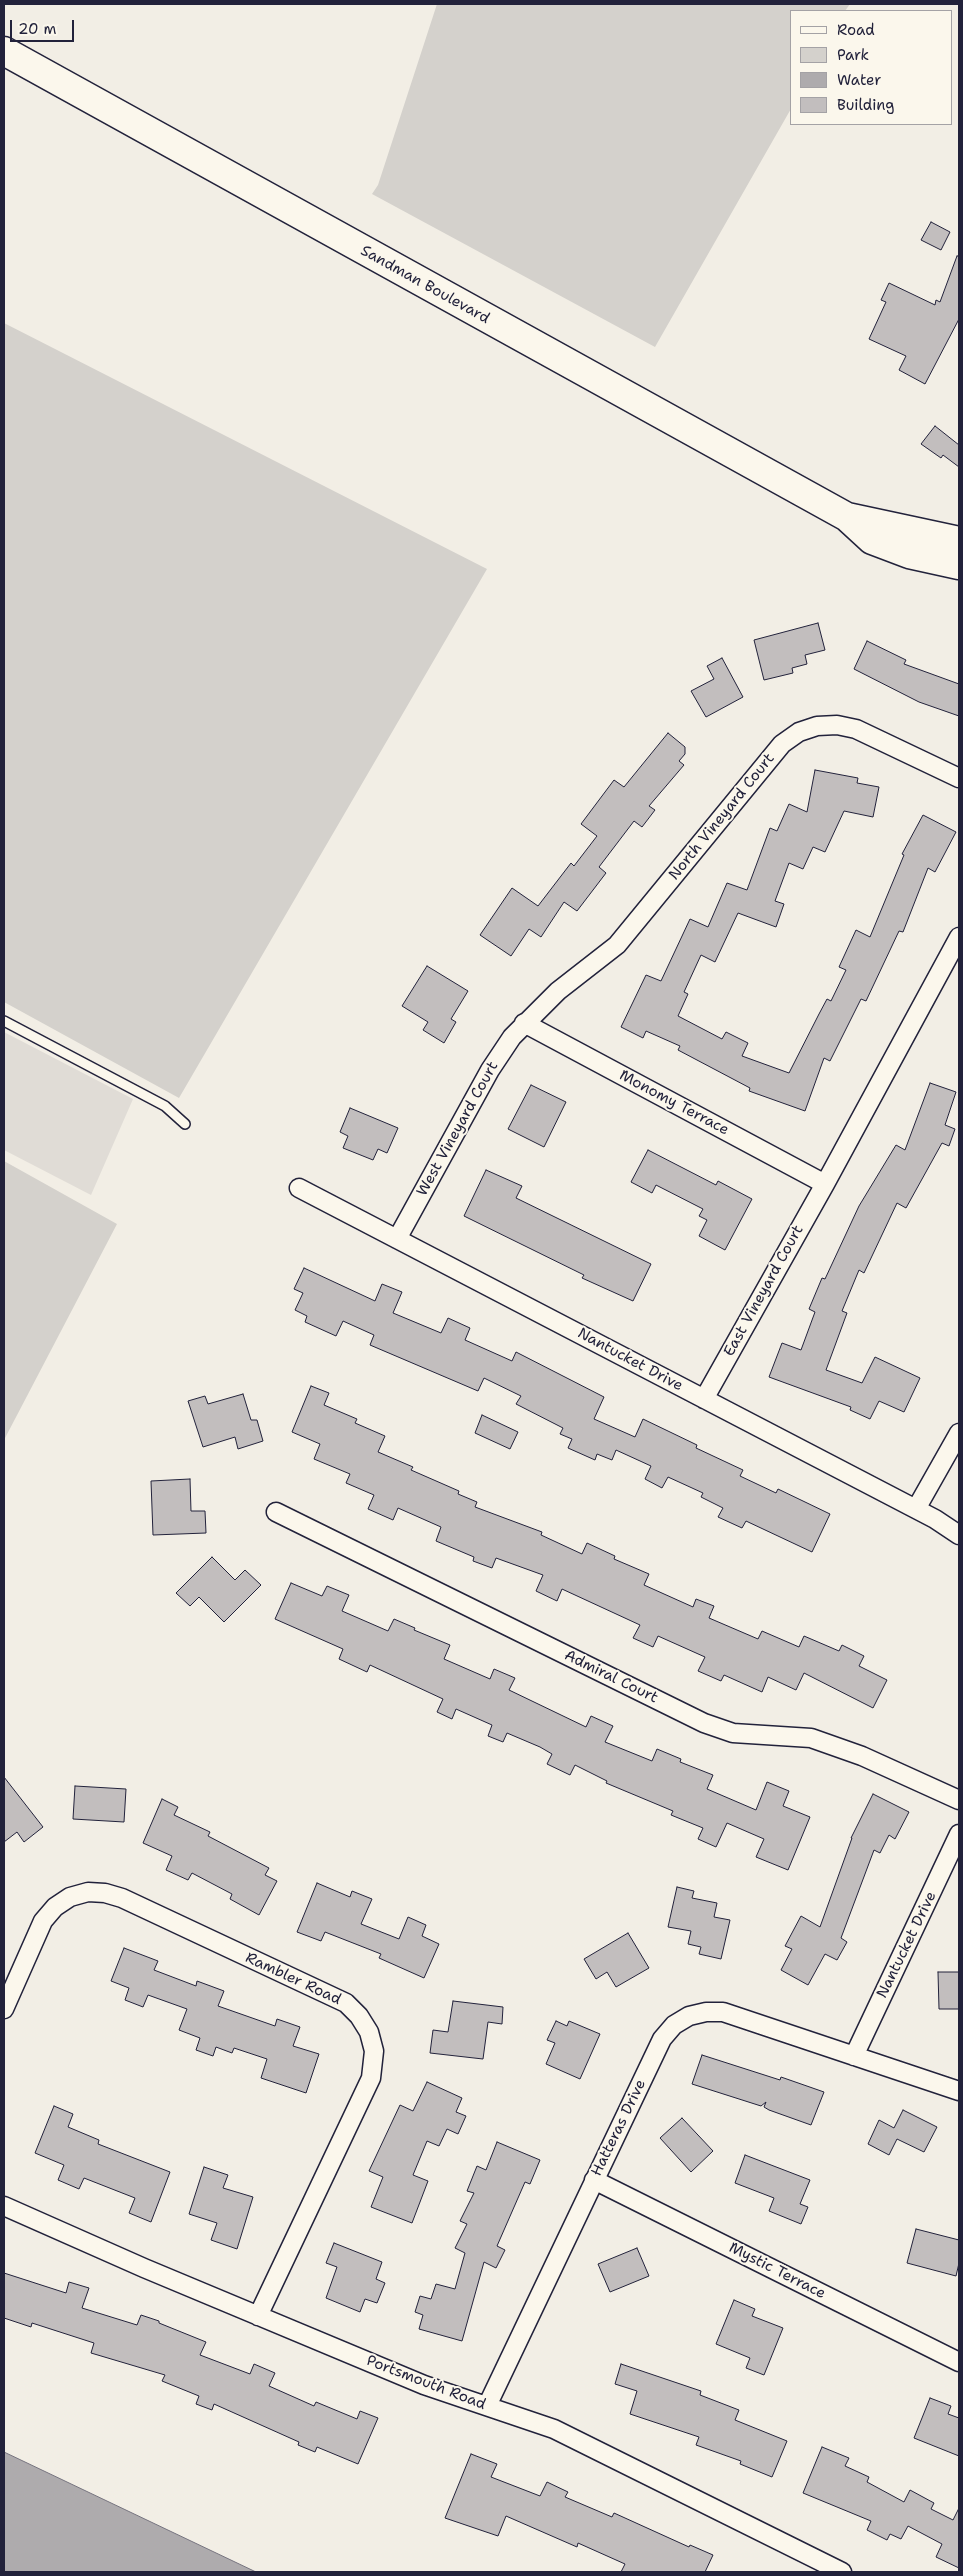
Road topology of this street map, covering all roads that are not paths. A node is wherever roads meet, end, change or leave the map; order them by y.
1 (4, 51) edge
2 (847, 517) junction
3 (959, 541) edge
4 (959, 566) edge
5 (959, 778) edge
6 (959, 937) edge
7 (4, 1021) edge
8 (524, 1023) junction
9 (185, 1124) dead end
10 (825, 1184) junction
11 (299, 1188) dead end
12 (397, 1239) junction
13 (704, 1399) junction
14 (959, 1433) edge
15 (916, 1509) junction
16 (276, 1512) dead end
17 (959, 1535) edge
18 (959, 1800) edge
19 (959, 1834) edge
20 (4, 2009) edge
21 (854, 2056) junction
22 (959, 2091) edge
23 (594, 2180) junction
24 (4, 2206) edge
25 (258, 2316) junction
26 (959, 2362) edge
27 (486, 2406) junction
28 (842, 2572) edge

1 - 2 highway, Sandman Boulevard
2 - 3 highway, Sandman Boulevard
2 - 4 highway, Sandman Boulevard
5 - 8 street, North Vineyard Court
6 - 10 street
7 - 9 lane
8 - 10 street, Monomy Terrace
8 - 12 street, West Vineyard Court
10 - 13 street, East Vineyard Court
11 - 12 street, Nantucket Drive
12 - 13 street, Nantucket Drive
13 - 15 street, Nantucket Drive
14 - 15 street
15 - 17 street, Nantucket Drive
16 - 18 street, Admiral Court
19 - 21 street, Nantucket Drive
20 - 25 street, Rambler Road
21 - 22 street, Hatteras Drive
21 - 23 street, Hatteras Drive
23 - 26 street, Mystic Terrace
23 - 27 street, Hatteras Drive
24 - 25 street, Portsmouth Road
25 - 27 street, Portsmouth Road
27 - 28 street, Portsmouth Road

